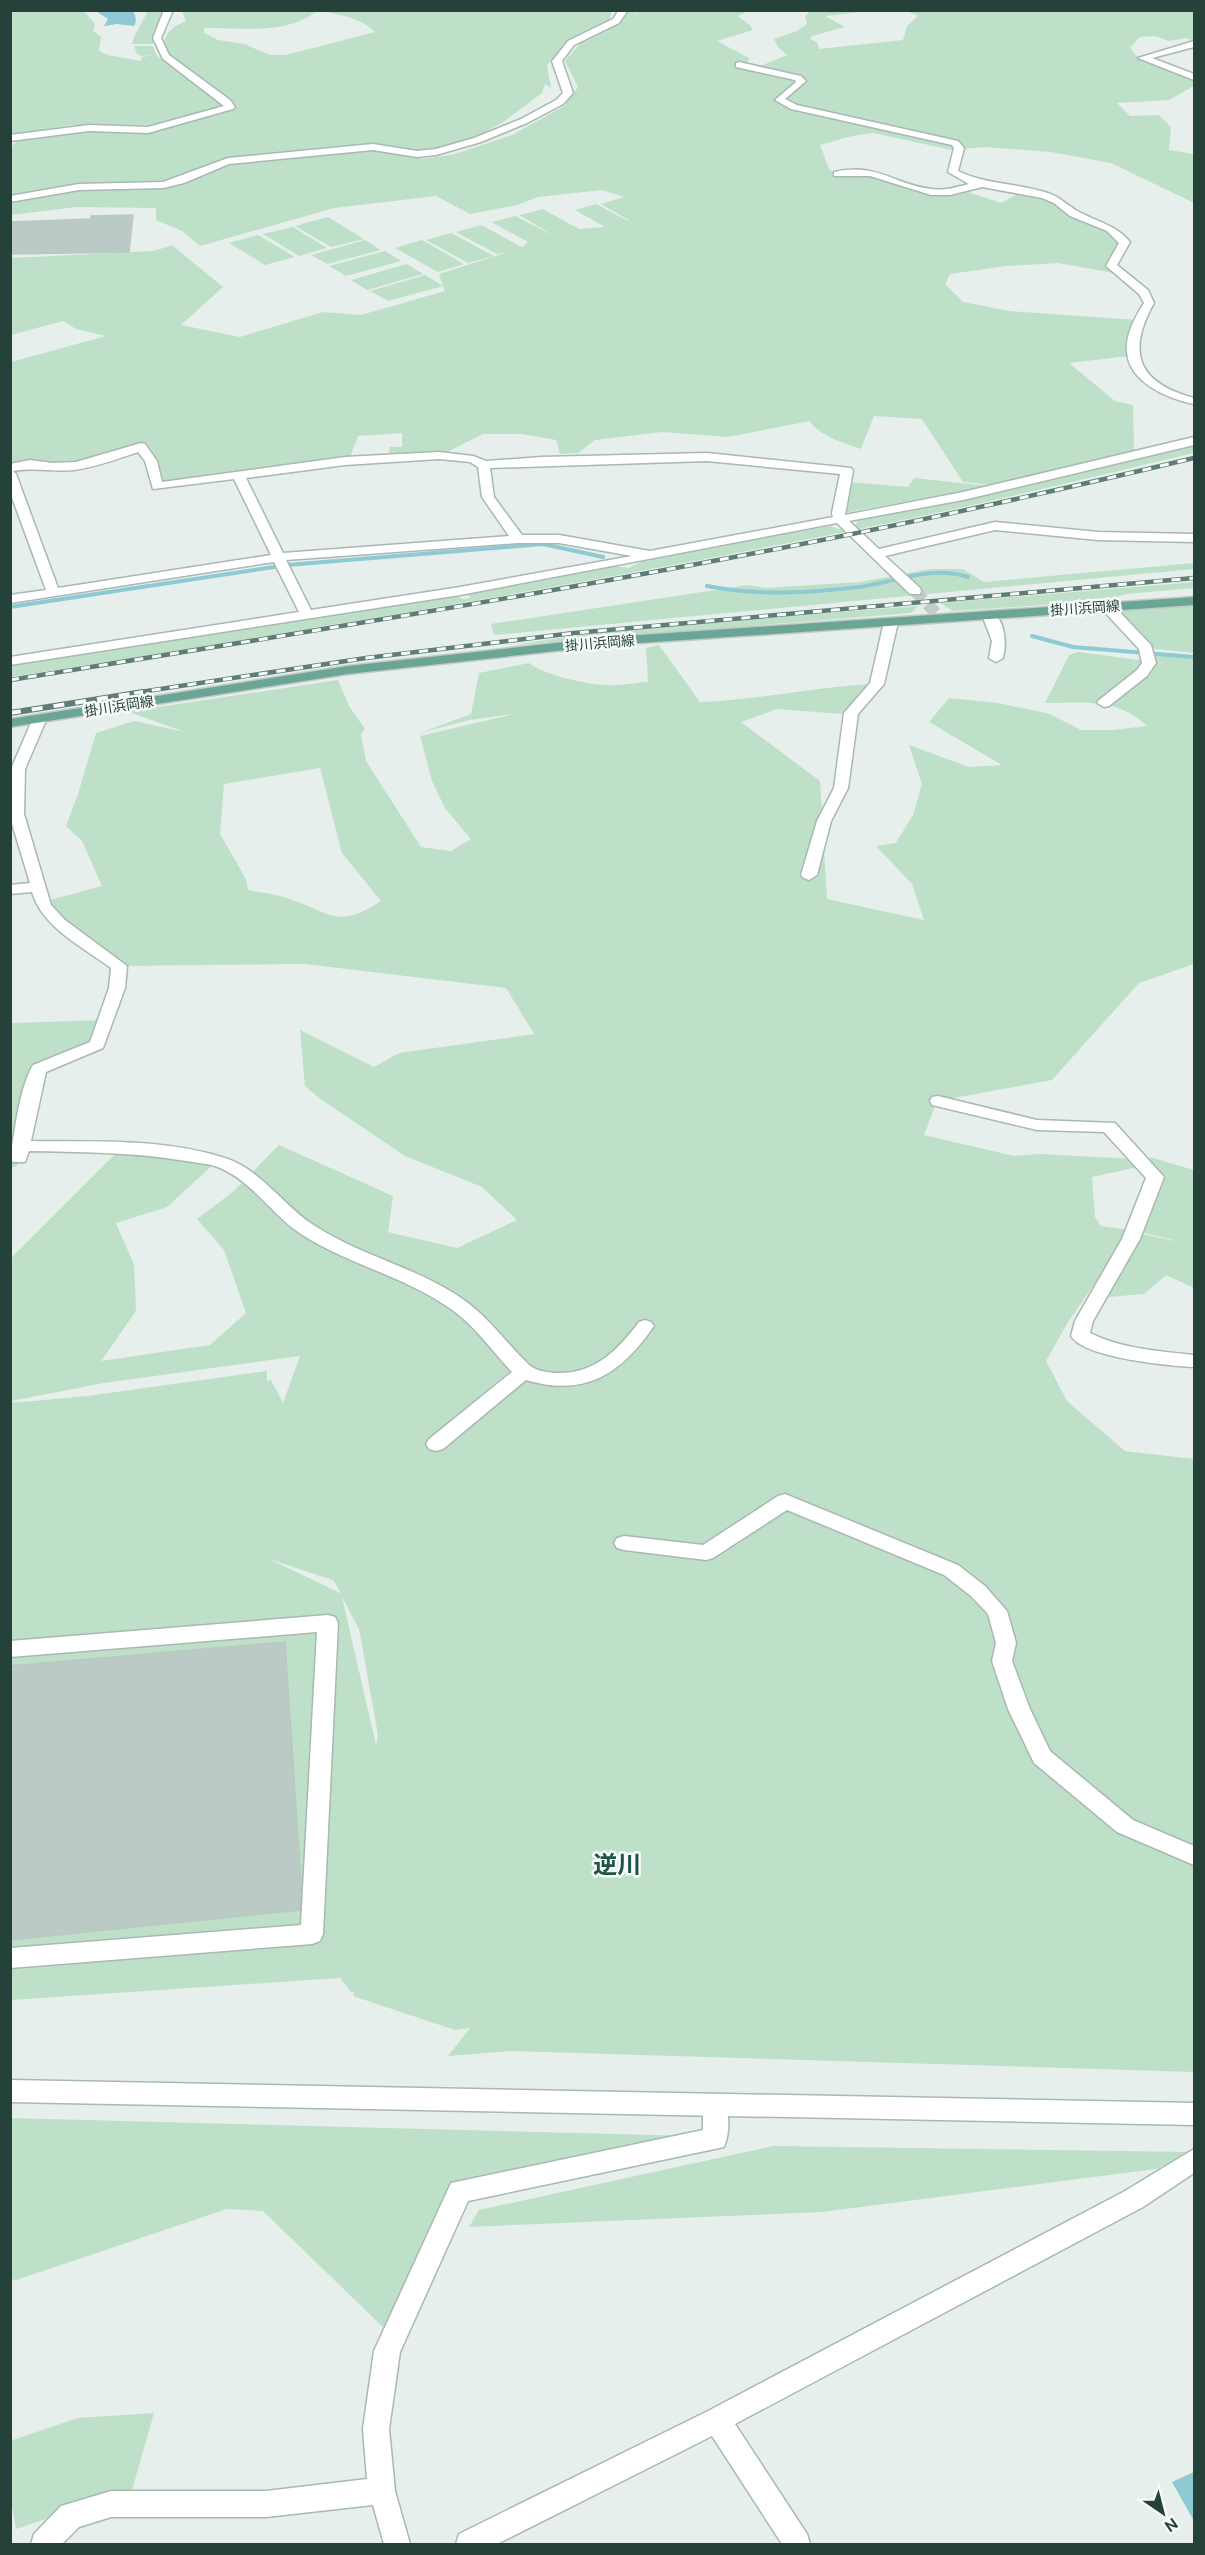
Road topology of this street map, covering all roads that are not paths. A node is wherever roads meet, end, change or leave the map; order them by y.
1 (169, 10) edge
2 (624, 10) edge
3 (1194, 44) edge
4 (739, 65) dead end
5 (1194, 77) edge
6 (10, 138) edge
7 (837, 174) dead end
8 (981, 184) junction
9 (10, 199) edge
10 (1194, 401) edge
11 (1194, 441) edge
12 (484, 465) junction
13 (10, 468) edge
14 (10, 474) edge
15 (238, 476) junction
16 (841, 520) junction
17 (1194, 538) edge
18 (518, 539) junction
19 (876, 554) junction
20 (650, 555) junction
21 (280, 557) junction
22 (913, 588) tunnel mouth
23 (53, 592) junction
24 (10, 599) edge
25 (1194, 601) edge
26 (1107, 607) junction
27 (307, 615) junction
28 (989, 615) junction
29 (891, 622) junction
30 (996, 658) dead end
31 (10, 661) edge
32 (1104, 703) dead end
33 (40, 718) junction
34 (10, 723) edge
35 (18, 753) edge
36 (809, 875) dead end
37 (38, 887) junction
38 (10, 890) edge
39 (938, 1101) dead end
40 (645, 1326) dead end
41 (1194, 1361) edge
42 (524, 1372) junction
43 (436, 1444) dead end
44 (624, 1543) dead end
45 (10, 1649) edge
46 (1194, 1856) edge
47 (10, 1958) edge
48 (10, 2091) edge
49 (715, 2105) junction
50 (1194, 2114) edge
51 (1194, 2160) edge
52 (717, 2420) junction
53 (382, 2492) junction
54 (44, 2544) edge
55 (396, 2544) edge
56 (469, 2544) edge
57 (796, 2544) edge

1 - 6 street
2 - 9 street
3 - 5 street
4 - 8 street
7 - 8 street
8 - 10 street
11 - 16 street
12 - 15 street
12 - 16 street
12 - 18 street
13 - 15 street
14 - 23 street
15 - 21 street
16 - 19 street
16 - 20 street
17 - 19 street
18 - 20 street
18 - 21 street
19 - 22 street
20 - 27 street
21 - 23 street
21 - 27 street
23 - 24 street
25 - 26 main road, 掛川浜岡線
26 - 28 main road, 掛川浜岡線
26 - 32 street
27 - 31 street
28 - 29 main road, 掛川浜岡線
28 - 30 street
29 - 33 main road, 掛川浜岡線
29 - 36 street
33 - 34 main road, 掛川浜岡線
33 - 35 street
35 - 37 street
37 - 38 street
37 - 42 street
39 - 41 street
40 - 42 street
42 - 43 street
44 - 46 street
45 - 47 street
48 - 49 street
49 - 50 street
49 - 53 street
51 - 52 street
52 - 56 street
52 - 57 street
53 - 54 street
53 - 55 street

